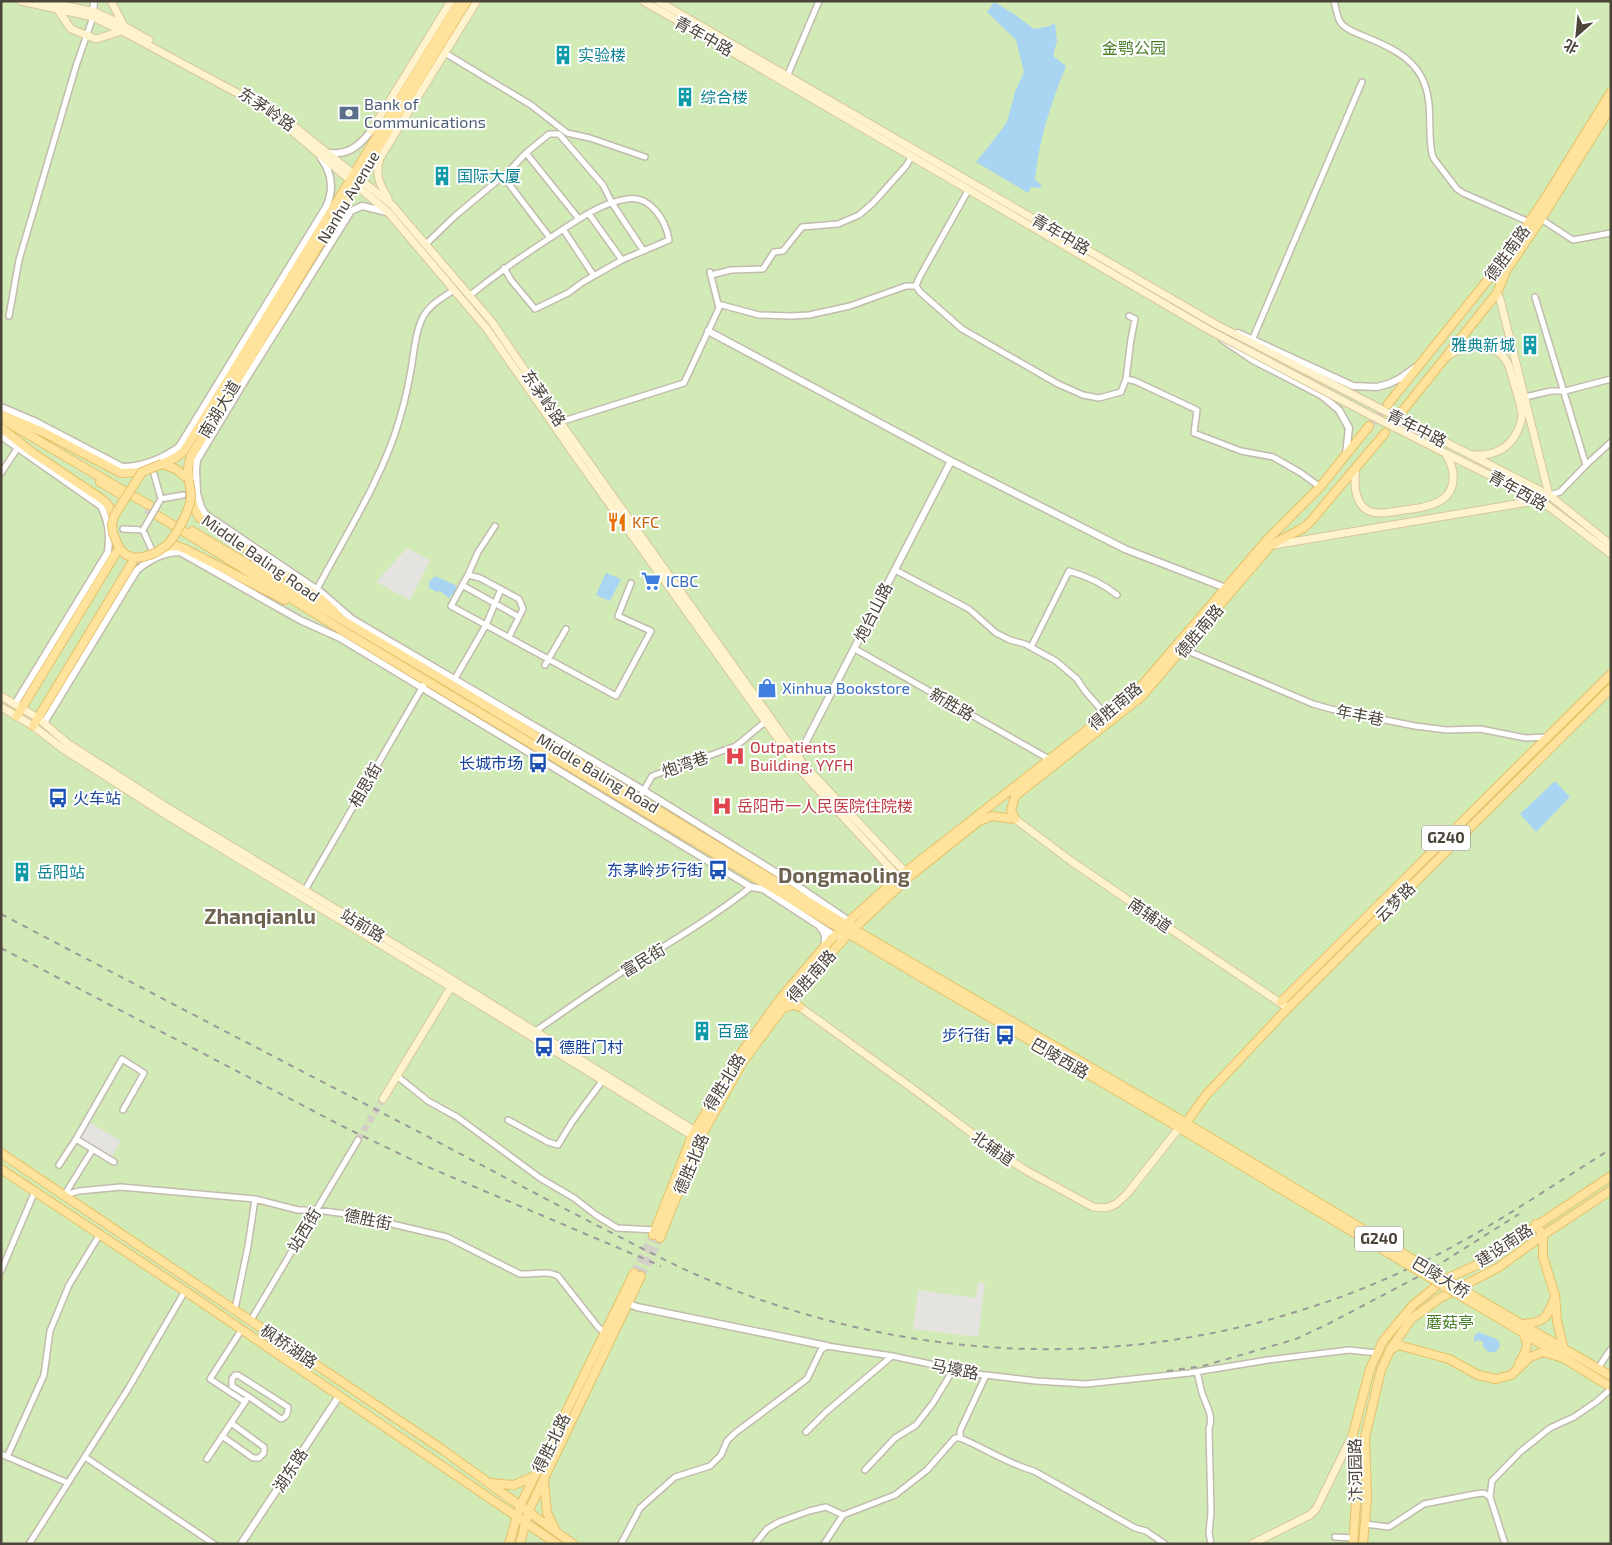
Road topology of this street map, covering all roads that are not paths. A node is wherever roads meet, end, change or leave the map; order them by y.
1 (21, 1) edge
2 (44, 1) edge
3 (94, 1) edge
4 (111, 1) edge
5 (451, 1) edge
6 (460, 1) edge
7 (467, 1) edge
8 (476, 1) edge
9 (643, 1) edge
10 (658, 1) edge
11 (819, 1) edge
12 (1334, 1) edge
13 (56, 2) edge
14 (58, 10) junction
15 (94, 15) junction
16 (123, 29) junction
17 (86, 35) junction
18 (445, 54) junction
19 (786, 78) junction
20 (1362, 82) dead end
21 (1611, 92) edge
22 (1611, 107) edge
23 (371, 131) joint
24 (317, 152) junction
25 (526, 153) junction
26 (329, 154) junction
27 (912, 156) junction
28 (645, 157) dead end
29 (503, 176) junction
30 (354, 180) junction
31 (969, 190) junction
32 (612, 203) junction
33 (392, 205) junction
34 (388, 212) junction
35 (590, 214) junction
36 (579, 219) junction
37 (1541, 219) junction
38 (1529, 222) junction
39 (563, 229) junction
40 (1611, 233) edge
41 (550, 238) junction
42 (425, 245) junction
43 (643, 250) junction
44 (622, 260) junction
45 (504, 268) junction
46 (594, 276) junction
47 (916, 286) junction
48 (454, 290) junction
49 (1497, 292) junction
50 (470, 296) junction
51 (1535, 297) dead end
52 (718, 304) junction
53 (9, 316) dead end
54 (1129, 316) dead end
55 (1217, 325) junction
56 (1209, 330) junction
57 (708, 331) junction
58 (1253, 338) junction
59 (257, 339) junction
60 (1442, 361) junction
61 (1423, 362) junction
62 (1126, 379) junction
63 (1611, 379) edge
64 (1565, 391) junction
65 (1525, 397) junction
66 (1388, 404) tunnel mouth
67 (1, 408) edge
68 (1400, 414) dead end
69 (1, 417) edge
70 (560, 422) junction
71 (1, 424) edge
72 (1369, 426) tunnel mouth
73 (1, 428) edge
74 (1384, 433) dead end
75 (1, 436) edge
76 (1611, 442) edge
77 (17, 449) junction
78 (1445, 452) junction
79 (1346, 454) junction
80 (1470, 455) junction
81 (951, 461) junction
82 (162, 464) junction
83 (1586, 465) junction
84 (1356, 467) junction
85 (142, 472) junction
86 (1, 473) edge
87 (154, 474) dead end
88 (189, 480) junction
89 (1320, 487) junction
90 (1548, 495) junction
91 (187, 496) junction
92 (132, 498) dead end
93 (161, 499) junction
94 (1540, 500) junction
95 (147, 507) tunnel mouth
96 (159, 514) tunnel mouth
97 (114, 516) junction
98 (174, 523) tunnel mouth
99 (496, 526) dead end
100 (122, 529) dead end
101 (142, 530) junction
102 (1610, 543) edge
103 (1271, 546) junction
104 (165, 547) junction
105 (119, 548) junction
106 (151, 548) dead end
107 (1611, 554) edge
108 (135, 558) junction
109 (895, 570) junction
110 (468, 575) junction
111 (631, 583) dead end
112 (462, 585) junction
113 (1226, 588) junction
114 (317, 589) junction
115 (501, 589) junction
116 (1117, 595) dead end
117 (496, 604) junction
118 (519, 617) junction
119 (349, 624) junction
120 (486, 625) junction
121 (566, 629) dead end
122 (344, 632) junction
123 (509, 637) junction
124 (1031, 647) junction
125 (855, 649) junction
126 (1183, 649) junction
127 (549, 659) junction
128 (545, 665) dead end
129 (1611, 674) edge
130 (453, 682) junction
131 (424, 684) junction
132 (1611, 688) edge
133 (1, 696) edge
134 (18, 706) junction
135 (1, 707) edge
136 (1106, 715) junction
137 (17, 716) junction
138 (41, 720) junction
139 (765, 722) junction
140 (32, 726) junction
141 (1547, 737) junction
142 (521, 738) junction
143 (530, 752) junction
144 (1049, 759) junction
145 (797, 760) junction
146 (564, 764) junction
147 (568, 775) junction
148 (643, 790) junction
149 (639, 799) junction
150 (1015, 819) junction
151 (904, 877) junction
152 (751, 886) junction
153 (305, 890) junction
154 (816, 923) junction
155 (843, 928) junction
156 (851, 932) junction
157 (824, 947) junction
158 (799, 977) junction
159 (451, 986) junction
160 (797, 990) junction
161 (1281, 1002) junction
162 (800, 1007) junction
163 (783, 1008) junction
164 (1288, 1008) junction
165 (770, 1012) junction
166 (534, 1032) junction
167 (397, 1076) junction
168 (603, 1080) junction
169 (383, 1099) tunnel mouth
170 (123, 1110) dead end
171 (508, 1120) dead end
172 (1186, 1123) junction
173 (1179, 1128) junction
174 (697, 1136) junction
175 (76, 1139) junction
176 (358, 1140) tunnel mouth
177 (93, 1149) junction
178 (1, 1153) edge
179 (114, 1162) dead end
180 (59, 1165) dead end
181 (1, 1169) edge
182 (1611, 1176) edge
183 (1281, 1185) junction
184 (1611, 1190) edge
185 (35, 1191) junction
186 (65, 1195) junction
187 (256, 1199) junction
188 (316, 1210) junction
189 (1536, 1224) junction
190 (100, 1234) junction
191 (656, 1234) joint
192 (1543, 1235) junction
193 (1, 1271) edge
194 (185, 1290) junction
195 (1555, 1295) junction
196 (628, 1303) junction
197 (235, 1309) junction
198 (251, 1320) junction
199 (1522, 1327) junction
200 (242, 1329) junction
201 (605, 1333) junction
202 (1383, 1341) joint
203 (827, 1346) junction
204 (1611, 1349) edge
205 (1390, 1350) junction
206 (1377, 1353) junction
207 (1563, 1354) junction
208 (892, 1356) junction
209 (1598, 1368) junction
210 (953, 1370) junction
211 (1197, 1372) junction
212 (986, 1375) junction
213 (1511, 1375) junction
214 (1611, 1376) edge
215 (1611, 1388) edge
216 (338, 1396) junction
217 (246, 1399) junction
218 (231, 1423) junction
219 (806, 1432) dead end
220 (1353, 1434) junction
221 (222, 1436) junction
222 (960, 1438) junction
223 (1, 1454) edge
224 (8, 1457) junction
225 (85, 1457) junction
226 (207, 1459) dead end
227 (865, 1470) dead end
228 (534, 1476) junction
229 (544, 1479) junction
230 (488, 1482) junction
231 (68, 1483) junction
232 (1490, 1496) junction
233 (520, 1506) junction
234 (528, 1512) junction
235 (843, 1515) junction
236 (517, 1516) junction
237 (526, 1522) junction
238 (1365, 1524) junction
239 (556, 1531) junction
240 (1335, 1537) dead end
241 (1353, 1541) edge
242 (29, 1544) edge
243 (214, 1544) edge
244 (241, 1544) edge
245 (509, 1544) edge
246 (520, 1544) edge
247 (557, 1544) edge
248 (573, 1544) edge
249 (621, 1544) edge
250 (755, 1544) edge
251 (824, 1544) edge
252 (1165, 1544) edge
253 (1211, 1544) edge
254 (1252, 1544) edge
255 (1363, 1544) edge
256 (1505, 1544) edge

1 - 14 main road
2 - 13 main road
3 - 15 street
4 - 16 main road
5 - 23 main road
6 - 30 main road, Nanhu Avenue
7 - 30 main road, Nanhu Avenue
8 - 18 main road
9 - 19 main road, 青年中路
10 - 19 main road, 青年中路
11 - 19 street
12 - 38 street
13 - 15 main road
14 - 15 main road
14 - 17 main road
15 - 16 main road, 东茅岭路
15 - 17 street
16 - 17 main road
16 - 24 main road, 东茅岭路
16 - 26 main road, 东茅岭路
17 - 53 street
18 - 28 street
18 - 33 main road
19 - 27 main road, 青年中路
19 - 55 main road, 青年中路
20 - 58 street
21 - 38 main road, 德胜南路
22 - 37 main road, 德胜南路
23 - 26 street
24 - 30 main road, 东茅岭路
24 - 67 street
25 - 29 street
25 - 32 street
25 - 36 street
26 - 30 main road, 东茅岭路
27 - 31 main road, 青年中路
27 - 52 street
29 - 41 street
29 - 42 street
30 - 33 main road, 东茅岭路
30 - 34 main road, 东茅岭路
30 - 59 main road, Nanhu Avenue
31 - 47 street
31 - 56 main road, 青年中路
32 - 35 street
32 - 43 street
32 - 43 street
33 - 42 main road, 东茅岭路
34 - 48 main road, 东茅岭路
34 - 114 street
35 - 36 street
35 - 44 street
36 - 39 street
37 - 40 street
37 - 49 main road, 德胜南路
38 - 61 main road, 德胜南路
39 - 41 street
39 - 46 street
41 - 45 street
42 - 50 main road, 东茅岭路
43 - 44 street
44 - 46 street
45 - 46 street
45 - 50 street
47 - 52 street
47 - 62 street
48 - 114 street
48 - 139 main road, 东茅岭路
49 - 60 main road, 德胜南路
49 - 65 main road
50 - 70 main road, 东茅岭路
51 - 64 street
52 - 57 street
54 - 62 street
55 - 58 street
55 - 80 main road, 青年中路
56 - 78 main road, 青年中路, bridge
56 - 79 street
57 - 70 street
57 - 81 street
58 - 61 street
59 - 82 main road
59 - 88 main road, 南湖大道
60 - 68 main road, 德胜南路
60 - 80 main road
61 - 66 main road, 德胜南路
62 - 89 street
63 - 64 street
64 - 65 street
64 - 83 street
65 - 90 main road
69 - 71 main road
69 - 85 main road
70 - 145 main road, 东茅岭路
72 - 79 main road, 得胜南路
73 - 97 main road
74 - 84 main road, 德胜南路
75 - 77 street
76 - 83 street
77 - 86 street
77 - 134 street
78 - 84 main road
78 - 94 main road, 青年西路
79 - 89 main road, 得胜南路
80 - 90 main road, 青年西路
81 - 109 street, 炮台山路
81 - 113 street
82 - 85 main road, bridge
82 - 88 main road
83 - 90 street
84 - 103 main road, 德胜南路
85 - 97 main road, bridge
87 - 93 street
88 - 91 main road, Middle Baling Road, bridge
89 - 113 main road, 得胜南路
90 - 102 main road, 青年西路
91 - 93 street
91 - 104 main road, bridge
91 - 119 main road, Middle Baling Road
92 - 95 main road
93 - 101 street, bridge
94 - 103 main road
94 - 107 main road, 青年西路
96 - 98 main road
97 - 105 main road, bridge
99 - 110 street
100 - 101 street
101 - 106 street
103 - 126 main road, 德胜南路
104 - 108 main road, bridge
104 - 122 main road, Middle Baling Road
105 - 108 main road
105 - 134 main road
108 - 138 main road
109 - 124 street
109 - 125 street, 炮台山路
110 - 112 street
110 - 115 street
111 - 127 street
112 - 117 street
112 - 120 street
113 - 136 main road, 得胜南路
114 - 130 street
115 - 117 street
115 - 118 street
116 - 124 street
117 - 118 street
117 - 120 street
118 - 123 street
119 - 122 main road, Middle Baling Road
119 - 130 main road, Middle Baling Road
120 - 123 street
120 - 130 street
121 - 127 street
122 - 131 main road, Middle Baling Road
123 - 127 street
124 - 136 street
125 - 144 street, 新胜路
125 - 145 street, 炮台山路
126 - 141 street, 年丰巷
126 - 150 main road, 德胜南路
127 - 128 street
129 - 141 main road, G240
130 - 148 street
130 - 149 main road, Middle Baling Road
131 - 138 street
131 - 142 main road, Middle Baling Road
131 - 143 street
131 - 153 street, 相思街
132 - 164 main road, 云梦路 / G240
133 - 134 main road, 站前路
134 - 137 main road
134 - 138 main road, 站前路
135 - 137 main road, 站前路
136 - 144 main road, 得胜南路
137 - 140 main road, 站前路
138 - 140 main road
138 - 153 main road, 站前路
139 - 145 main road, 东茅岭路
139 - 148 street, 炮湾巷
140 - 159 main road, 站前路
141 - 161 main road, G240
142 - 143 street
142 - 146 main road, Middle Baling Road
143 - 147 street
144 - 151 main road, 得胜南路
145 - 151 main road, 东茅岭路
146 - 147 street
146 - 155 main road, Middle Baling Road
147 - 152 street
148 - 149 street, 炮湾巷
148 - 155 street
149 - 155 main road, Middle Baling Road
150 - 151 main road, 得胜南路
150 - 161 main road, 南辅道
151 - 155 main road, 得胜南路
151 - 156 main road, 得胜南路
152 - 154 street
152 - 166 street, 富民街
153 - 166 main road, 站前路
154 - 155 street
154 - 157 street
155 - 156 main road, 巴陵西路
155 - 156 street
155 - 157 main road, 得胜北路
156 - 160 main road, 得胜南路
156 - 172 main road, 巴陵西路
156 - 173 main road, 巴陵西路
157 - 158 main road, 得胜北路
158 - 160 main road
158 - 165 main road, 得胜北路
159 - 167 main road
159 - 168 main road, 站前路
160 - 162 main road
160 - 163 main road, 得胜南路
161 - 164 main road, 南辅道
162 - 163 main road
162 - 173 main road, 北辅道
163 - 165 main road, 得胜南路
163 - 174 main road, 德胜北路
164 - 172 main road, 云梦路 / G240
165 - 174 main road, 得胜北路
166 - 174 main road, 站前路
167 - 169 main road
167 - 191 street
168 - 171 street
168 - 174 main road, 站前路
170 - 175 street
172 - 173 main road, 云梦路
172 - 183 main road, 巴陵西路 / G240
173 - 183 main road, 巴陵西路 / G240
174 - 191 main road, 德胜北路
175 - 177 street
175 - 180 street
176 - 188 street, 站西街
177 - 179 street
177 - 186 street
178 - 186 main road, 枫桥湖路
181 - 185 main road, 枫桥湖路
182 - 189 main road, 建设南路
183 - 199 main road, 巴陵大桥 / G240, bridge
184 - 192 main road, 建设南路
185 - 190 main road, 枫桥湖路
185 - 193 street
186 - 187 street, 德胜街
186 - 197 main road, 枫桥湖路
187 - 188 street, 德胜街
187 - 197 street
188 - 198 street, 站西街
188 - 201 street, 德胜街
189 - 192 main road
189 - 202 main road, 建设南路
190 - 194 main road, 枫桥湖路
190 - 224 street
192 - 195 main road
192 - 205 main road, 建设南路
194 - 200 main road, 枫桥湖路
194 - 225 street
195 - 199 main road
195 - 207 main road
196 - 201 main road, 得胜北路
196 - 203 street
196 - 229 main road
197 - 198 main road, 枫桥湖路
198 - 230 main road, 枫桥湖路
199 - 207 main road, 巴陵大桥 / G240
199 - 207 main road, 巴陵大桥 / G240
199 - 213 main road
200 - 216 main road, 枫桥湖路
200 - 217 street
201 - 228 main road, 得胜北路
202 - 206 main road, 汴河园路
203 - 208 street, 马壕路
203 - 249 street
204 - 209 street
205 - 213 main road
205 - 238 main road, 汴河园路
206 - 211 street, 马壕路
206 - 220 main road, 汴河园路
207 - 209 main road, G240
207 - 213 main road
207 - 215 main road, G240
208 - 210 street, 马壕路
208 - 219 street
209 - 214 main road, G240
210 - 212 street, 马壕路
210 - 227 street
211 - 212 street, 马壕路
211 - 253 street
212 - 222 street
215 - 232 street
216 - 236 main road, 枫桥湖路
216 - 244 street, 湖东路
217 - 217 street
217 - 218 street
218 - 221 street
218 - 221 street
220 - 241 main road, 汴河园路
220 - 254 main road
221 - 226 street
222 - 235 street
222 - 252 street
223 - 224 street
224 - 231 street
225 - 231 street
225 - 243 street
228 - 230 main road
228 - 233 main road, 得胜北路
229 - 234 main road
229 - 239 main road
230 - 233 main road, 枫桥湖路
231 - 242 street
232 - 238 street
232 - 256 street
233 - 234 main road, 枫桥湖路
233 - 236 main road, 得胜北路
234 - 237 main road
234 - 239 main road, 枫桥湖路
235 - 250 street
235 - 251 street
236 - 237 main road, 枫桥湖路
236 - 245 main road
237 - 246 main road
237 - 247 main road, 枫桥湖路
238 - 255 main road, 汴河园路
239 - 248 main road, 枫桥湖路
240 - 241 street

